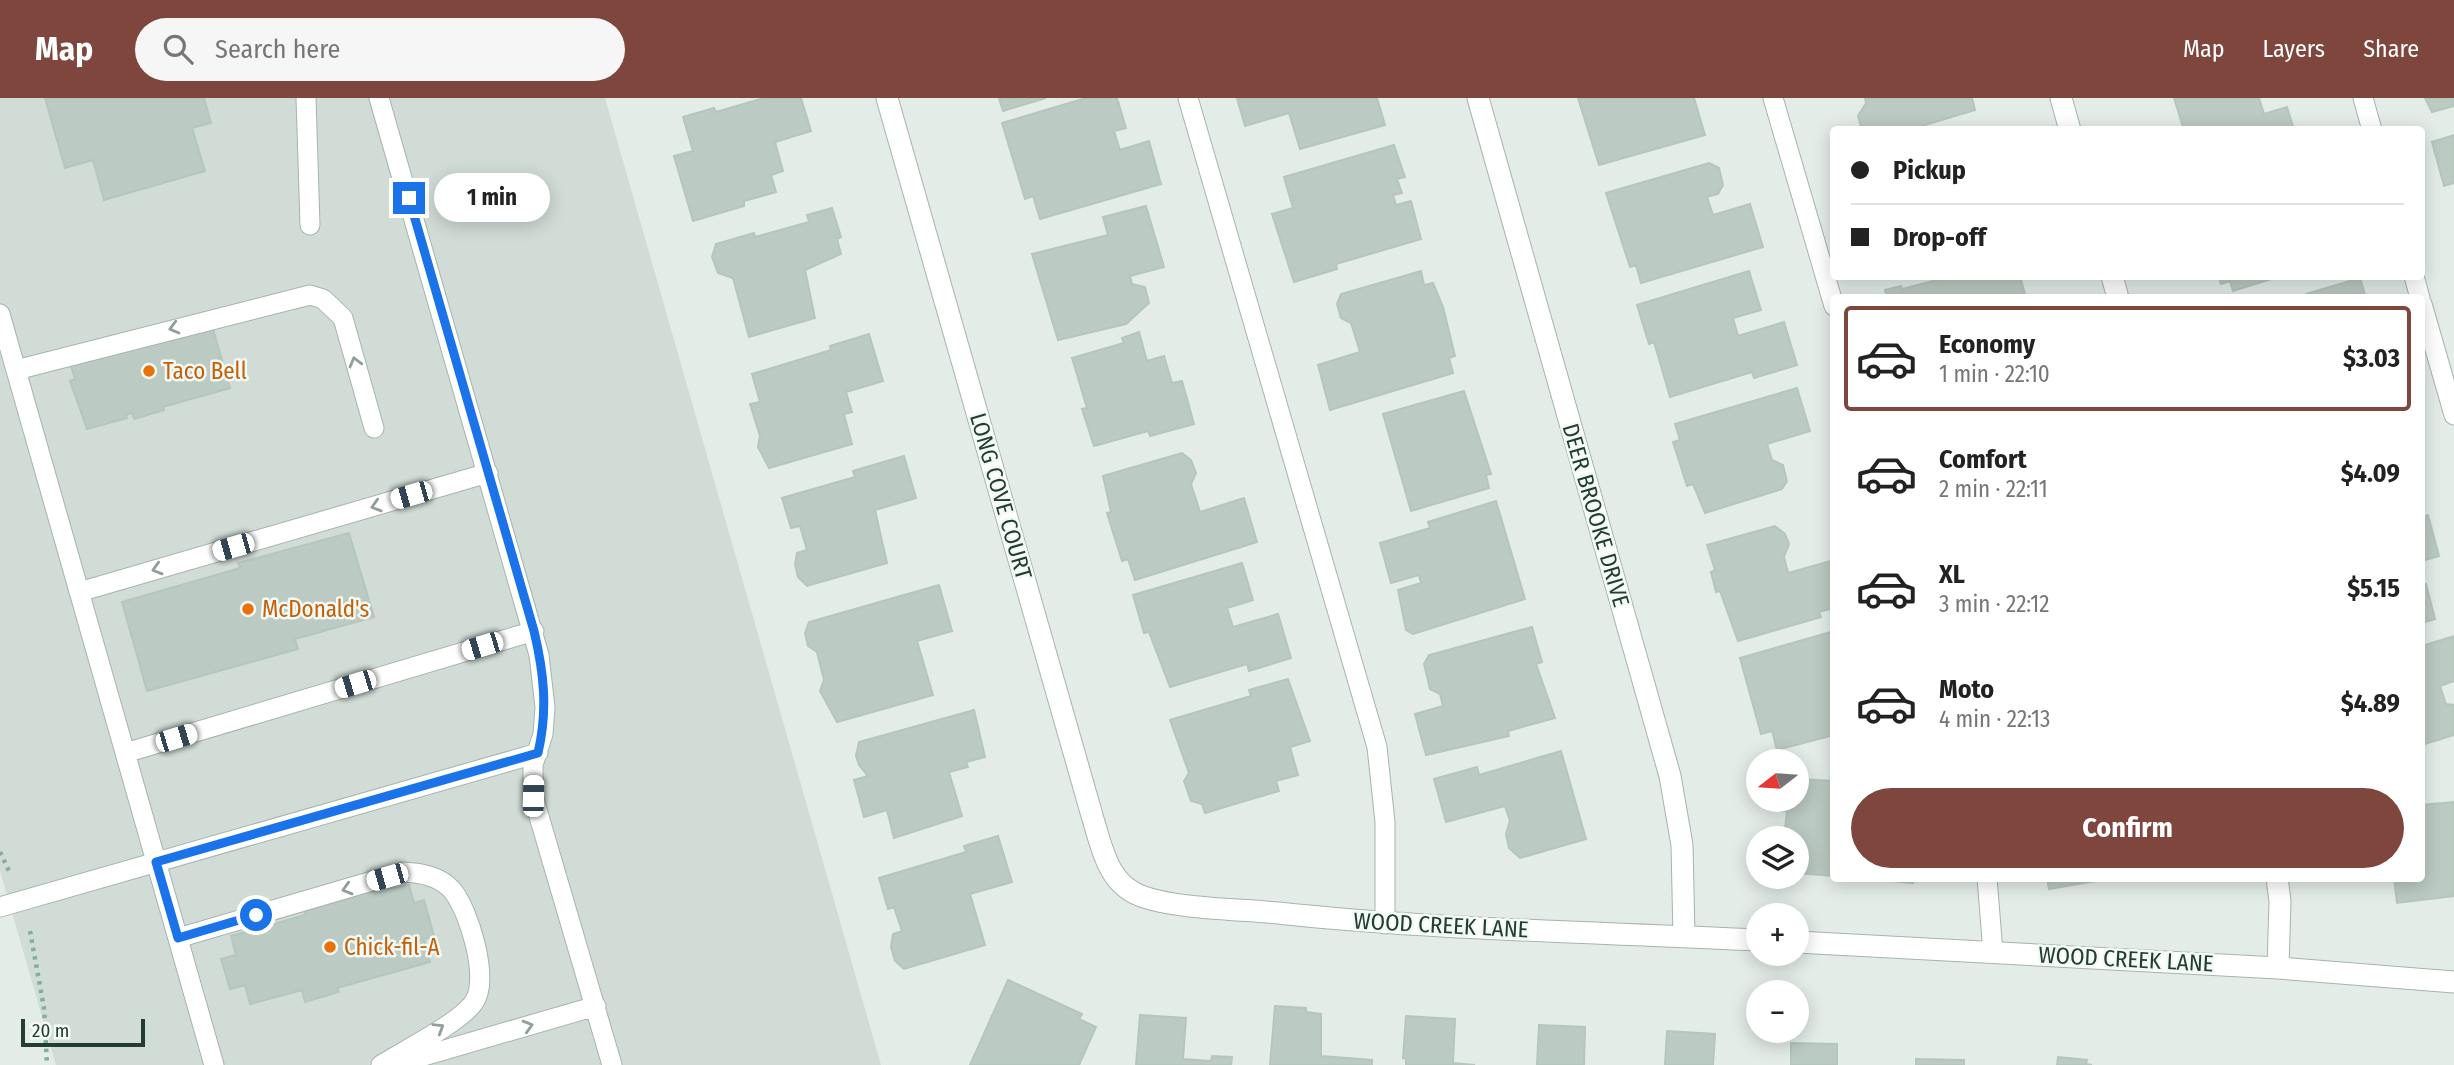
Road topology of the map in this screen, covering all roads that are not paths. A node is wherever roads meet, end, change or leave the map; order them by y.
1 (306, 98) edge
2 (379, 98) edge
3 (887, 98) edge
4 (1188, 98) edge
5 (1478, 98) edge
6 (1773, 98) edge
7 (2061, 98) edge
8 (2363, 98) edge
9 (2069, 126) edge
10 (2371, 126) edge
11 (310, 225) dead end
12 (1830, 294) edge
13 (0, 314) edge
14 (2425, 314) edge
15 (16, 370) junction
16 (2454, 415) edge
17 (374, 428) dead end
18 (488, 473) junction
19 (79, 592) junction
20 (534, 631) junction
21 (125, 753) junction
22 (538, 753) junction
23 (156, 862) junction
24 (1987, 882) edge
25 (2278, 882) edge
26 (1126, 887) joint
27 (0, 906) edge
28 (1385, 924) junction
29 (1685, 936) junction
30 (178, 938) junction
31 (1746, 939) edge
32 (1809, 943) edge
33 (1993, 952) junction
34 (2278, 968) junction
35 (2454, 982) edge
36 (596, 1006) junction
37 (214, 1065) edge
38 (382, 1065) edge
39 (391, 1065) edge
40 (612, 1065) edge

1 - 11 lane
2 - 18 lane
3 - 26 street, LONG COVE COURT
4 - 28 lane
5 - 29 street, DEER BROOKE DRIVE
6 - 12 lane
7 - 9 street
8 - 10 lane
13 - 15 lane
14 - 16 lane
17 -> 15 lane
15 - 19 lane
18 -> 19 lane
18 - 20 lane
19 - 21 lane
20 - 21 lane
20 - 22 lane
21 - 23 lane
22 - 23 lane
22 - 36 lane
23 - 27 lane
23 - 30 lane
24 - 33 lane
25 - 34 street
26 - 28 street, WOOD CREEK LANE
28 - 29 street, WOOD CREEK LANE
29 - 31 street, WOOD CREEK LANE
30 - 37 lane
38 -> 30 lane
32 - 33 street, WOOD CREEK LANE
33 - 34 street, WOOD CREEK LANE
34 - 35 street, WOOD CREEK LANE
39 -> 36 lane
36 - 40 lane

